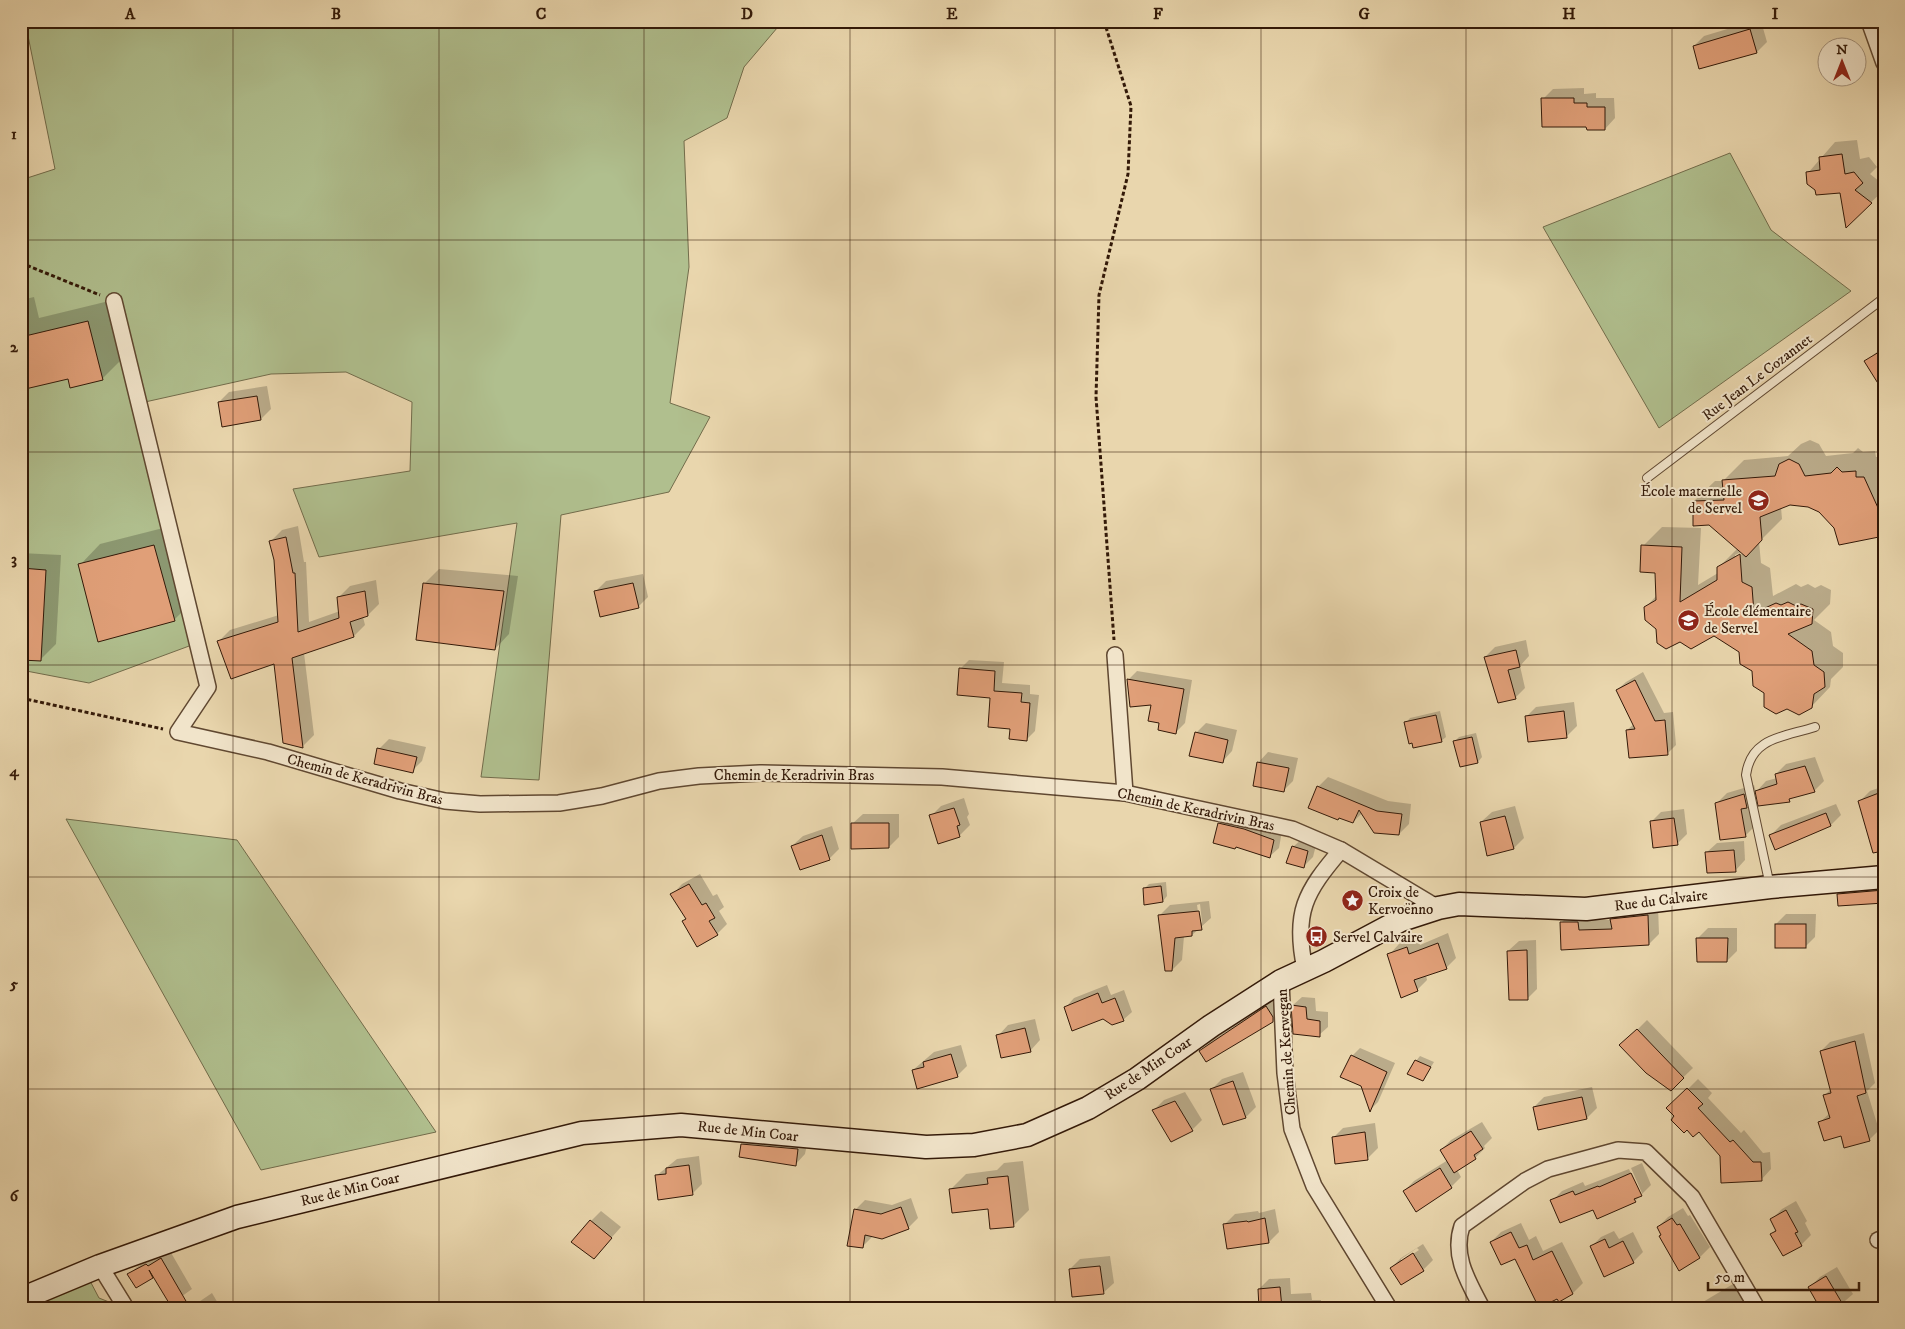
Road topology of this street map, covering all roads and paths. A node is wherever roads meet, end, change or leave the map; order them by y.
1 (1104, 21) edge
2 (1869, 21) edge
3 (1884, 63) edge
4 (21, 264) edge
5 (1884, 298) edge
6 (114, 301) joint
7 (1647, 478) dead end
8 (1115, 655) joint
9 (21, 698) edge
10 (1815, 727) dead end
11 (178, 732) junction
12 (1125, 793) junction
13 (1341, 850) junction
14 (1884, 877) edge
15 (1770, 887) junction
16 (1438, 908) junction
17 (1305, 969) junction
18 (1281, 980) junction
19 (100, 1266) junction
20 (21, 1299) edge
21 (126, 1308) edge
22 (1389, 1308) edge
23 (1482, 1308) edge
24 (1757, 1308) edge

1 - 8 path
2 - 3 street
4 - 6 path
5 - 7 lane, Rue Jean Le Cozannet
6 - 11 street
8 - 12 street
9 - 11 path
10 - 15 lane
11 - 12 street, Chemin de Keradrivin Bras
12 - 13 street, Chemin de Keradrivin Bras
13 - 16 street, Chemin de Keradrivin Bras
13 - 17 street
14 - 15 street, Rue du Calvaire
15 - 16 street, Rue du Calvaire
16 - 17 street, Rue de Min Coar
17 - 18 street, Rue de Min Coar
18 - 19 street, Rue de Min Coar
18 - 22 street, Chemin de Kerwegan
19 - 20 street, Rue de Min Coar
19 - 21 street
23 - 24 street

